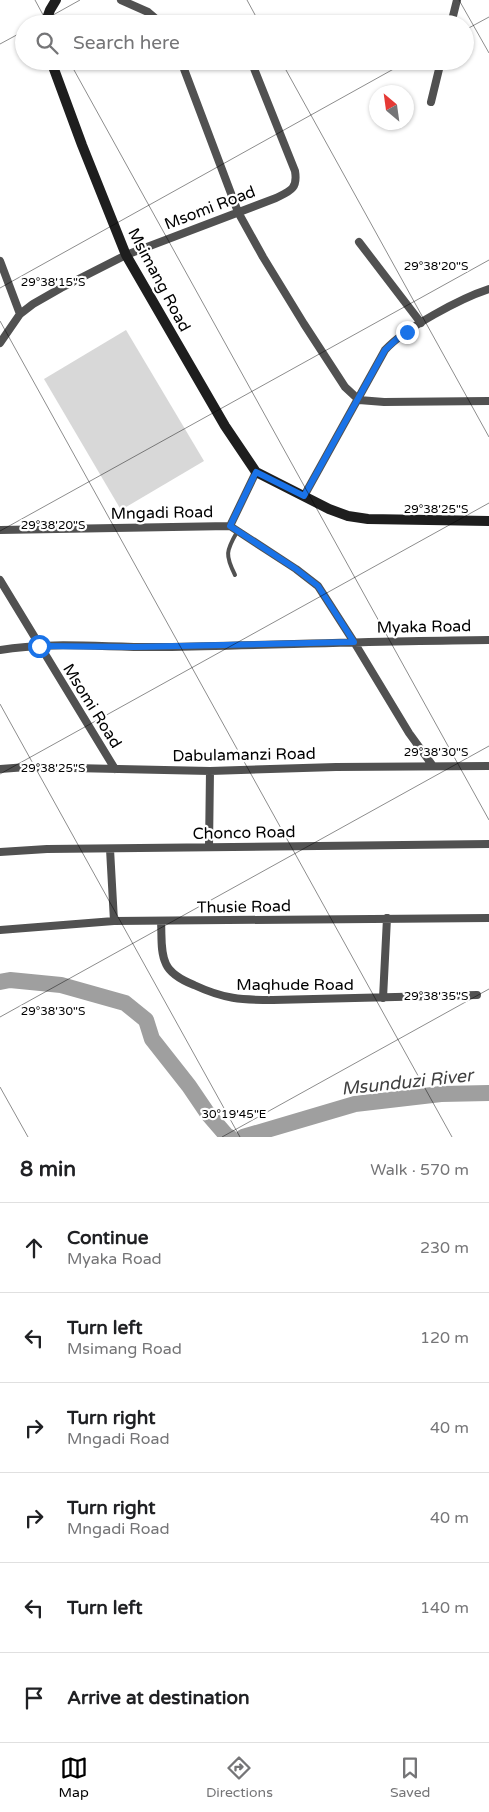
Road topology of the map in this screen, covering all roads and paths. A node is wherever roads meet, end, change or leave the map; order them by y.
1 (56, 0) edge
2 (121, 0) edge
3 (457, 0) edge
4 (48, 15) edge
5 (152, 15) edge
6 (453, 15) edge
7 (54, 70) edge
8 (185, 70) edge
9 (255, 70) edge
10 (439, 70) edge
11 (430, 102) dead end
12 (238, 212) junction
13 (359, 242) dead end
14 (126, 255) junction
15 (0, 261) edge
16 (489, 289) edge
17 (20, 314) junction
18 (421, 323) junction
19 (0, 343) edge
20 (358, 400) junction
21 (489, 401) edge
22 (256, 472) junction
23 (304, 496) junction
24 (489, 521) edge
25 (230, 526) junction
26 (0, 530) edge
27 (237, 531) junction
28 (235, 575) dead end
29 (0, 580) edge
30 (489, 640) edge
31 (354, 642) junction
32 (39, 646) junction
33 (0, 650) edge
34 (433, 766) junction
35 (489, 766) edge
36 (115, 769) junction
37 (0, 770) edge
38 (210, 771) junction
39 (489, 844) edge
40 (209, 847) junction
41 (110, 849) junction
42 (0, 852) edge
43 (387, 918) junction
44 (489, 918) edge
45 (114, 921) junction
46 (161, 922) junction
47 (0, 930) edge
48 (477, 995) dead end
49 (384, 998) junction

1 - 4 street
2 - 5 street
3 - 6 street
7 - 14 street, Msimang Road
8 - 12 street
9 - 12 street, Msomi Road
10 - 11 street
12 - 14 street, Msomi Road
12 - 20 street
13 - 18 street
14 - 17 street, Msomi Road
14 - 22 street, Msimang Road
15 - 17 street
16 - 18 street
17 - 19 street, Msomi Road
18 - 20 street
20 - 21 street
20 - 23 street
22 - 23 street
22 - 25 street, Mngadi Road
23 - 24 street
25 - 26 street, Mngadi Road
25 - 27 street
27 - 28 lane
27 - 31 street
29 - 32 street, Msomi Road
30 - 31 street, Myaka Road
31 - 32 street, Myaka Road
31 - 34 street
32 - 33 street, Myaka Road
32 - 36 street, Msomi Road
34 - 35 street, Dabulamanzi Road
34 - 38 street, Dabulamanzi Road
36 - 37 street, Dabulamanzi Road
36 - 38 street, Dabulamanzi Road
38 - 40 street
39 - 40 street, Chonco Road
40 - 41 street, Chonco Road
41 - 42 street, Chonco Road
41 - 45 street
43 - 44 street, Thusie Road
43 - 46 street, Thusie Road
43 - 49 street
45 - 46 street, Thusie Road
45 - 47 street, Thusie Road
46 - 49 street, Maqhude Road
48 - 49 street, Maqhude Road

